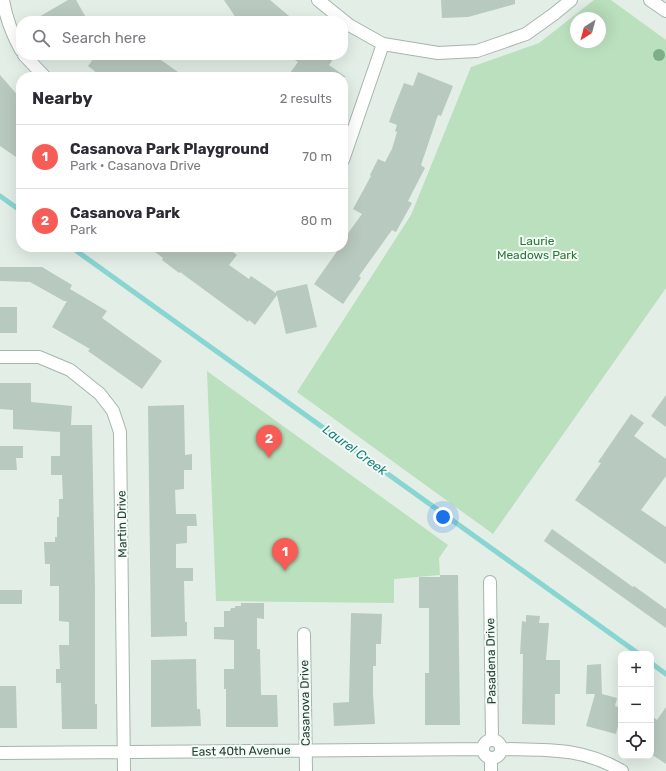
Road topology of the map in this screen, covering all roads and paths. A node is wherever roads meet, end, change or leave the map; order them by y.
1 (3, 0) edge
2 (318, 0) edge
3 (572, 0) edge
4 (650, 0) edge
5 (666, 11) edge
6 (338, 16) edge
7 (348, 24) edge
8 (16, 41) edge
9 (384, 44) junction
10 (29, 60) edge
11 (40, 72) edge
12 (348, 146) edge
13 (0, 357) edge
14 (490, 582) dead end
15 (304, 634) dead end
16 (492, 740) junction
17 (483, 749) junction
18 (501, 749) junction
19 (306, 750) junction
20 (0, 753) edge
21 (124, 753) junction
22 (491, 758) junction
23 (124, 771) edge
24 (306, 771) edge
25 (491, 771) edge
26 (622, 771) edge

1 - 8 street
2 - 6 street
3 - 9 street
4 - 5 street
7 - 9 street
9 - 12 street
10 - 11 street
13 - 21 street, Martin Drive
14 - 16 street, Pasadena Drive
15 - 19 street, Casanova Drive
16 - 17 street
16 - 18 street
17 - 19 street, East 40th Avenue
17 - 22 street
18 - 22 street
18 - 26 street
19 - 21 street, East 40th Avenue
19 - 24 street, Casanova Drive
20 - 21 street, East 40th Avenue
21 - 23 street, Martin Drive
22 - 25 street

